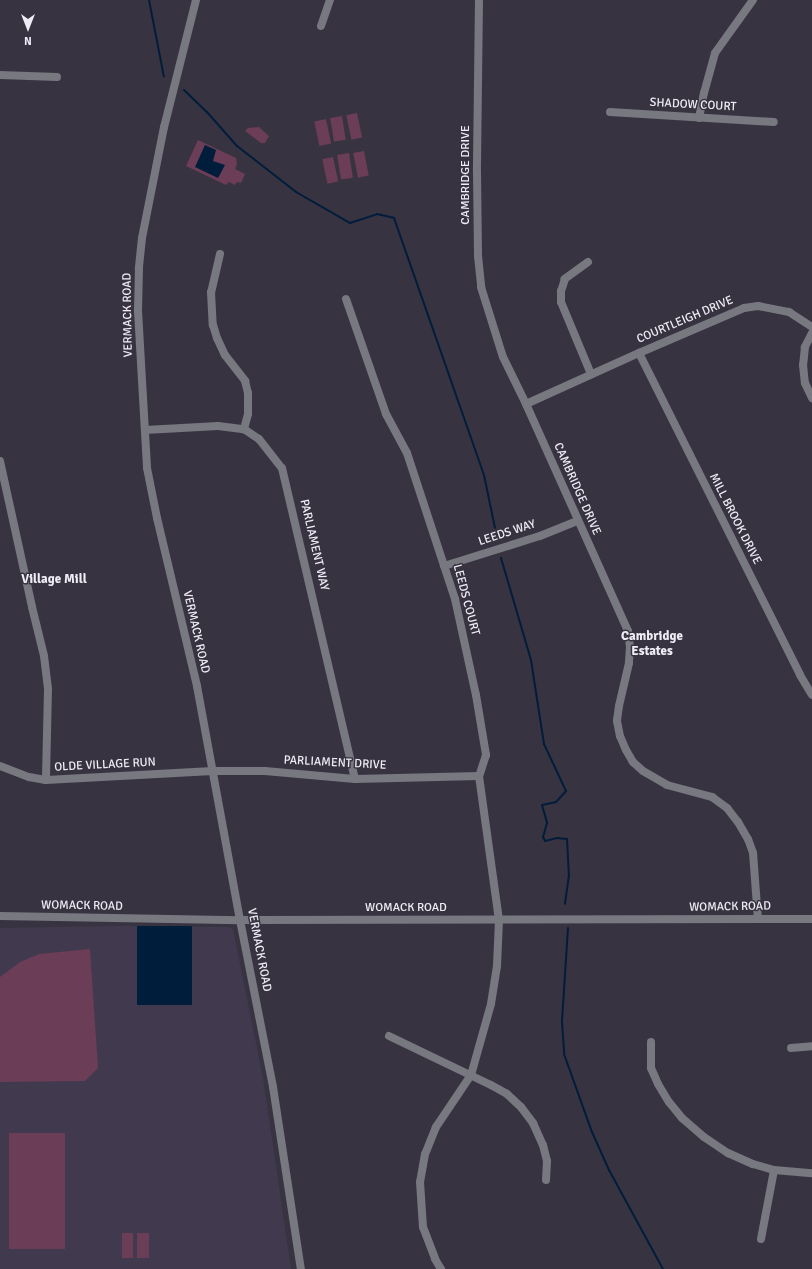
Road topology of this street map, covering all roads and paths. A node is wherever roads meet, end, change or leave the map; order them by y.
1 (196, 0) edge
2 (330, 0) edge
3 (479, 0) edge
4 (753, 0) edge
5 (322, 26) dead end
6 (0, 74) edge
7 (57, 77) dead end
8 (610, 112) dead end
9 (699, 118) junction
10 (774, 122) dead end
11 (220, 254) dead end
12 (588, 262) dead end
13 (346, 299) dead end
14 (812, 327) edge
15 (812, 333) edge
16 (639, 353) junction
17 (591, 374) junction
18 (812, 398) edge
19 (526, 404) junction
20 (244, 429) junction
21 (145, 430) junction
22 (0, 462) edge
23 (577, 521) junction
24 (444, 566) junction
25 (812, 694) edge
26 (0, 766) edge
27 (213, 772) junction
28 (479, 776) junction
29 (355, 779) junction
30 (46, 780) junction
31 (0, 916) edge
32 (758, 919) junction
33 (812, 919) edge
34 (240, 920) junction
35 (499, 920) junction
36 (389, 1036) dead end
37 (650, 1042) dead end
38 (812, 1046) edge
39 (791, 1048) dead end
40 (471, 1076) junction
41 (774, 1170) junction
42 (812, 1173) edge
43 (546, 1180) dead end
44 (761, 1239) dead end
45 (301, 1269) edge
46 (441, 1269) edge

1 - 21 street, VERMACK ROAD
2 - 5 street
3 - 19 street, CAMBRIDGE DRIVE
4 - 9 street
6 - 7 street
8 - 9 street, SHADOW COURT
9 - 10 street, SHADOW COURT
11 - 20 street
12 - 17 street
13 - 24 street, LEEDS COURT
14 - 16 street, COURTLEIGH DRIVE
15 - 18 street
16 - 17 street, COURTLEIGH DRIVE
16 - 25 street, MILL BROOK DRIVE
17 - 19 street, COURTLEIGH DRIVE
19 - 23 street, CAMBRIDGE DRIVE
20 - 21 street, PARLIAMENT WAY
20 - 29 street, PARLIAMENT WAY
21 - 27 street, VERMACK ROAD
22 - 30 street
23 - 24 street, LEEDS WAY
23 - 32 street, CAMBRIDGE DRIVE
24 - 28 street, LEEDS COURT
26 - 30 street, OLDE VILLAGE RUN
27 - 29 street, PARLIAMENT DRIVE
27 - 30 street, OLDE VILLAGE RUN
27 - 34 street, VERMACK ROAD
28 - 29 street, PARLIAMENT DRIVE
28 - 35 street, LEEDS COURT
31 - 34 street, WOMACK ROAD
32 - 33 street, WOMACK ROAD
32 - 35 street, WOMACK ROAD
34 - 35 street, WOMACK ROAD
34 - 45 street, VERMACK ROAD
35 - 40 street, LEEDS COURT
36 - 40 street
37 - 41 street
38 - 39 street
40 - 43 street
40 - 46 street, LEEDS COURT
41 - 42 street
41 - 44 street

